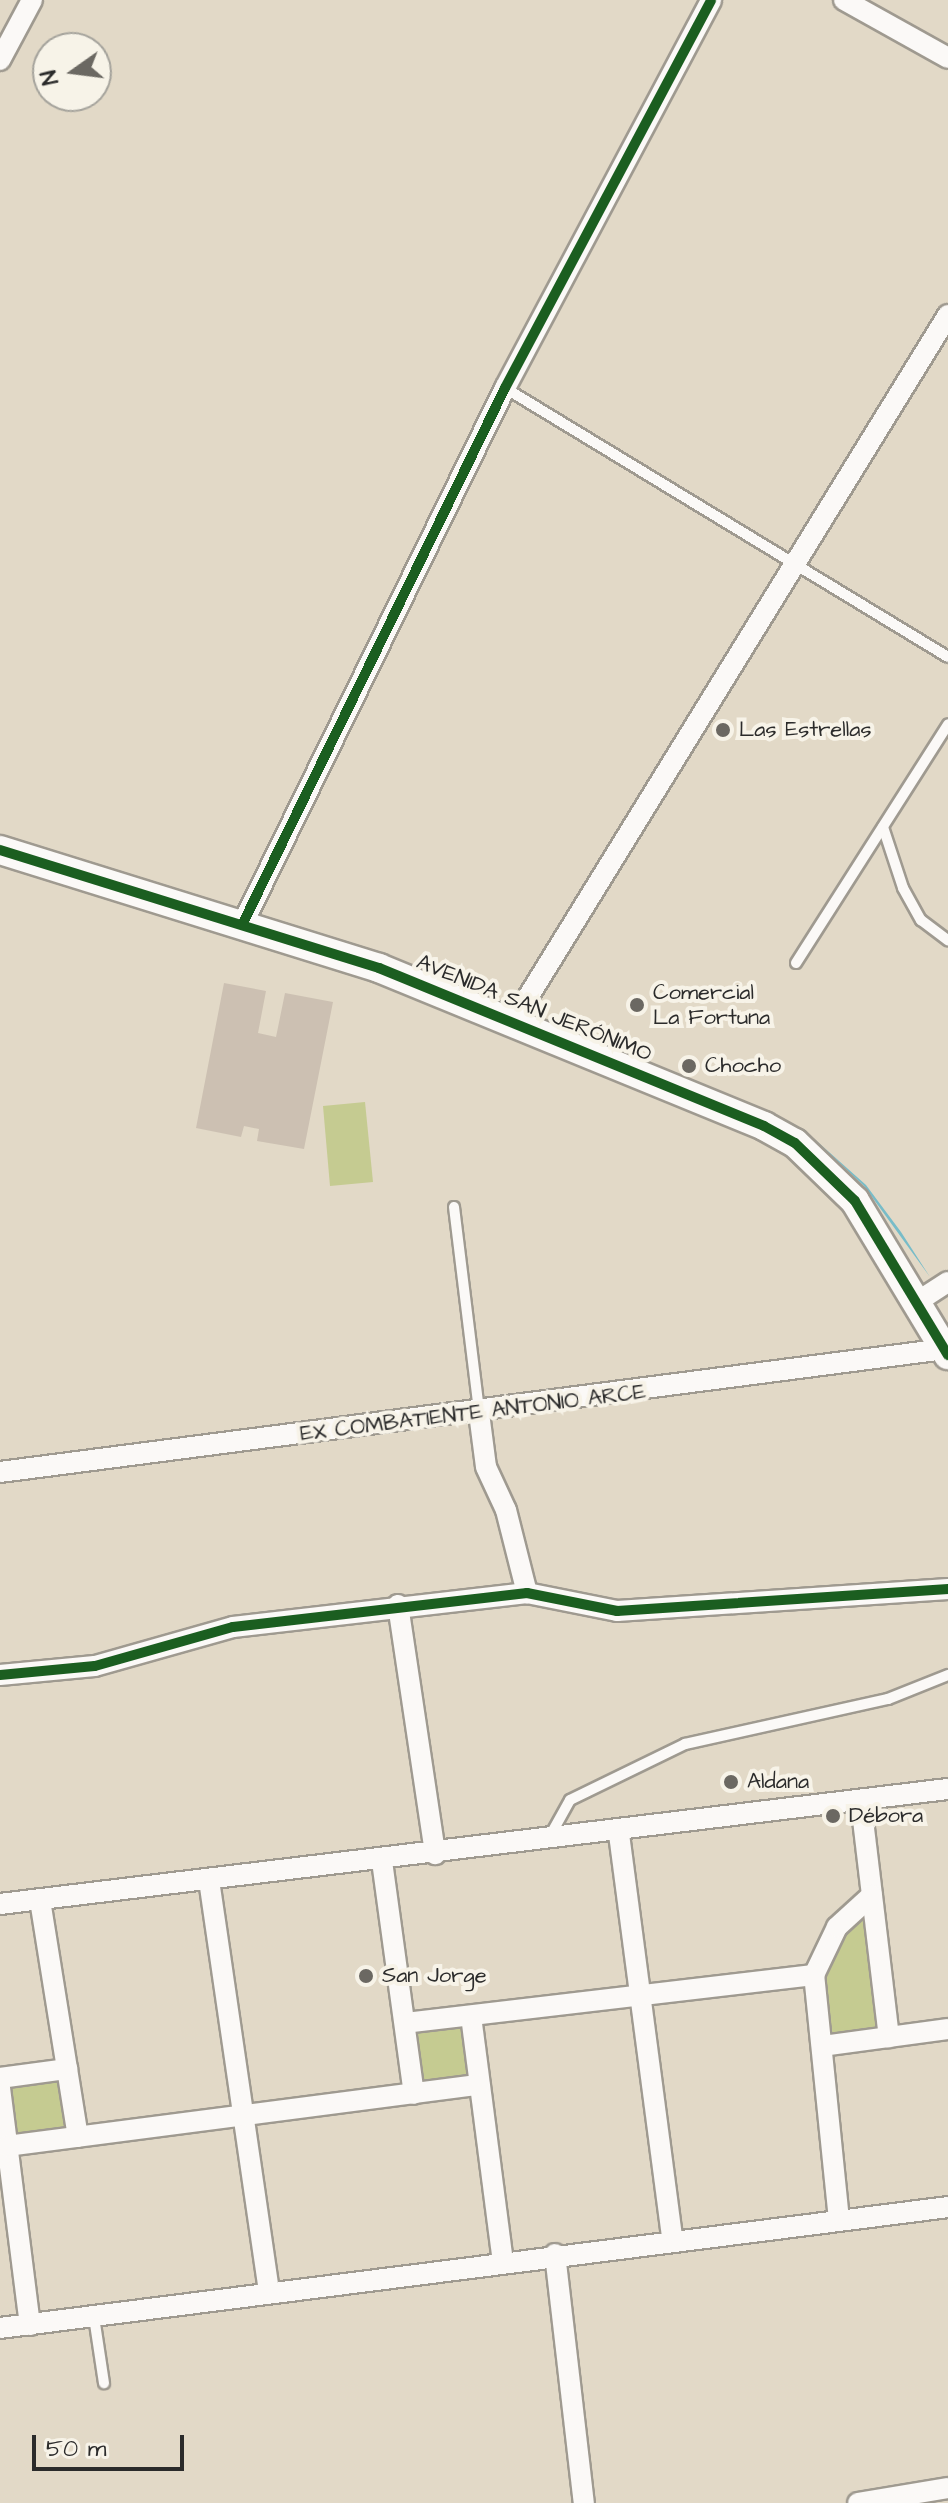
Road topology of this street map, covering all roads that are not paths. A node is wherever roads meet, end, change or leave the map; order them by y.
1 (32, 0) edge
2 (711, 0) edge
3 (844, 0) edge
4 (948, 58) edge
5 (0, 60) edge
6 (948, 315) edge
7 (505, 388) junction
8 (796, 563) junction
9 (948, 657) edge
10 (948, 724) edge
11 (883, 827) junction
12 (0, 850) edge
13 (243, 923) junction
14 (948, 940) edge
15 (796, 963) dead end
16 (514, 1020) junction
17 (454, 1207) dead end
18 (948, 1282) edge
19 (920, 1300) junction
20 (947, 1352) edge
21 (479, 1413) junction
22 (0, 1472) edge
23 (948, 1589) edge
24 (527, 1593) junction
25 (398, 1605) junction
26 (0, 1675) edge
27 (948, 1675) edge
28 (948, 1789) edge
29 (861, 1803) junction
30 (619, 1834) junction
31 (538, 1843) junction
32 (435, 1854) junction
33 (382, 1861) junction
34 (209, 1880) junction
35 (872, 1895) junction
36 (40, 1900) junction
37 (0, 1904) edge
38 (814, 1975) junction
39 (640, 1996) junction
40 (471, 2016) junction
41 (405, 2023) junction
42 (948, 2029) edge
43 (889, 2037) junction
44 (822, 2046) junction
45 (67, 2069) junction
46 (0, 2078) edge
47 (479, 2085) junction
48 (0, 2088) edge
49 (414, 2094) junction
50 (243, 2115) junction
51 (78, 2137) junction
52 (7, 2146) junction
53 (948, 2207) edge
54 (839, 2220) junction
55 (672, 2238) junction
56 (555, 2254) junction
57 (503, 2262) junction
58 (269, 2290) junction
59 (94, 2317) junction
60 (30, 2325) junction
61 (0, 2328) edge
62 (104, 2383) dead end
63 (948, 2488) edge
64 (584, 2503) edge
65 (858, 2503) edge

1 - 5 street
2 - 7 street
3 - 4 street
6 - 8 street
7 - 8 lane
7 - 13 street
8 - 9 lane
8 - 16 street
10 - 11 lane
11 - 14 lane
11 - 15 lane
12 - 13 street, AVENIDA SAN JERÓNIMO
13 - 16 street, AVENIDA SAN JERÓNIMO
16 - 19 street, AVENIDA SAN JERÓNIMO
17 - 21 lane
18 - 19 street
19 - 20 street, AVENIDA SAN JERÓNIMO
20 - 21 street, EX COMBATIENTE ANTONIO ARCE
21 - 22 street, EX COMBATIENTE ANTONIO ARCE
21 - 24 street
23 - 24 street
24 - 25 street
25 - 26 street
25 - 32 street
27 - 31 lane
28 - 29 street
29 - 30 street
29 - 35 street
30 - 31 street
30 - 39 street
31 - 32 street
32 - 33 street
33 - 34 street
33 - 41 street
34 - 36 street
34 - 50 street
35 - 38 street
35 - 43 street
36 - 37 street
36 - 45 street
38 - 39 street
38 - 44 street
39 - 40 street
39 - 55 street
40 - 41 street
40 - 47 street
41 - 49 street
42 - 43 street
43 - 44 street
44 - 54 street
45 - 46 street
45 - 51 street
47 - 49 street
47 - 57 street
48 - 52 street
49 - 50 street
50 - 51 street
50 - 58 street
51 - 52 street
52 - 60 street
53 - 54 street
54 - 55 street
55 - 56 street
56 - 57 street
56 - 64 street
57 - 58 street
58 - 59 street
59 - 60 street
59 - 62 lane
60 - 61 street
63 - 65 street

